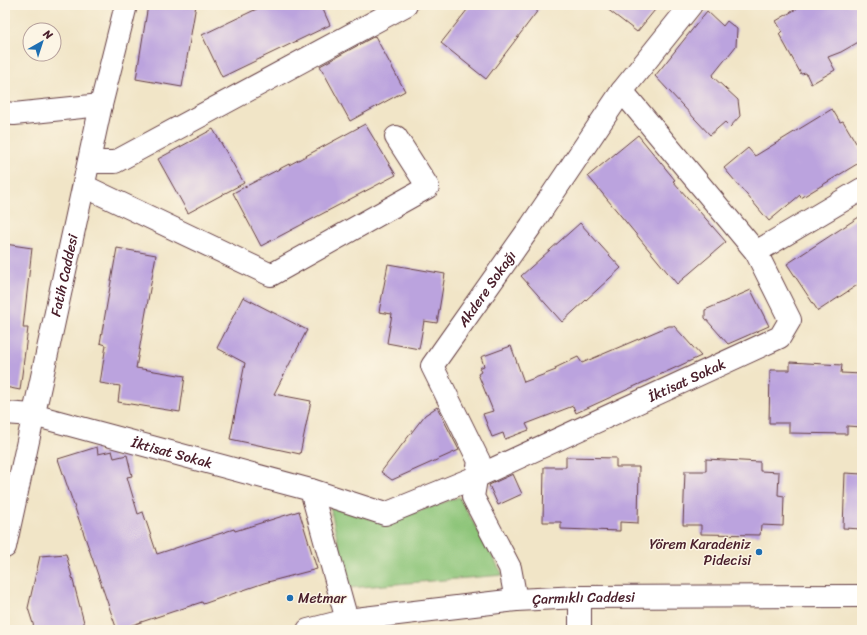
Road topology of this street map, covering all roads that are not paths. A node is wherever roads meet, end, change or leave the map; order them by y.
1 (126, 5) edge
2 (406, 5) edge
3 (691, 5) edge
4 (622, 91) junction
5 (101, 105) junction
6 (5, 113) edge
7 (396, 137) dead end
8 (90, 162) junction
9 (84, 186) junction
10 (862, 189) edge
11 (756, 252) junction
12 (5, 413) edge
13 (33, 415) junction
14 (476, 477) junction
15 (311, 490) junction
16 (5, 547) edge
17 (862, 596) edge
18 (580, 597) junction
19 (516, 600) junction
20 (347, 620) junction
21 (308, 630) edge
22 (580, 630) edge

1 - 5 street, Fatih Caddesi
2 - 8 street
3 - 4 street, Akdere Sokağı
4 - 11 street, İktisat Sokak
4 - 14 street, Akdere Sokağı
5 - 6 street
5 - 8 street, Fatih Caddesi
7 - 9 street
8 - 9 street, Fatih Caddesi
9 - 13 street, Fatih Caddesi
10 - 11 street
11 - 14 street, İktisat Sokak
12 - 13 street, İktisat Sokak
13 - 15 street, İktisat Sokak
13 - 16 street, Fatih Caddesi
14 - 15 street, İktisat Sokak
14 - 19 street, Akdere Sokağı
15 - 20 street
17 - 18 street, Çarmıklı Caddesi
18 - 19 street, Çarmıklı Caddesi
18 - 22 street
19 - 20 street, Çarmıklı Caddesi
20 - 21 street, Çarmıklı Caddesi

